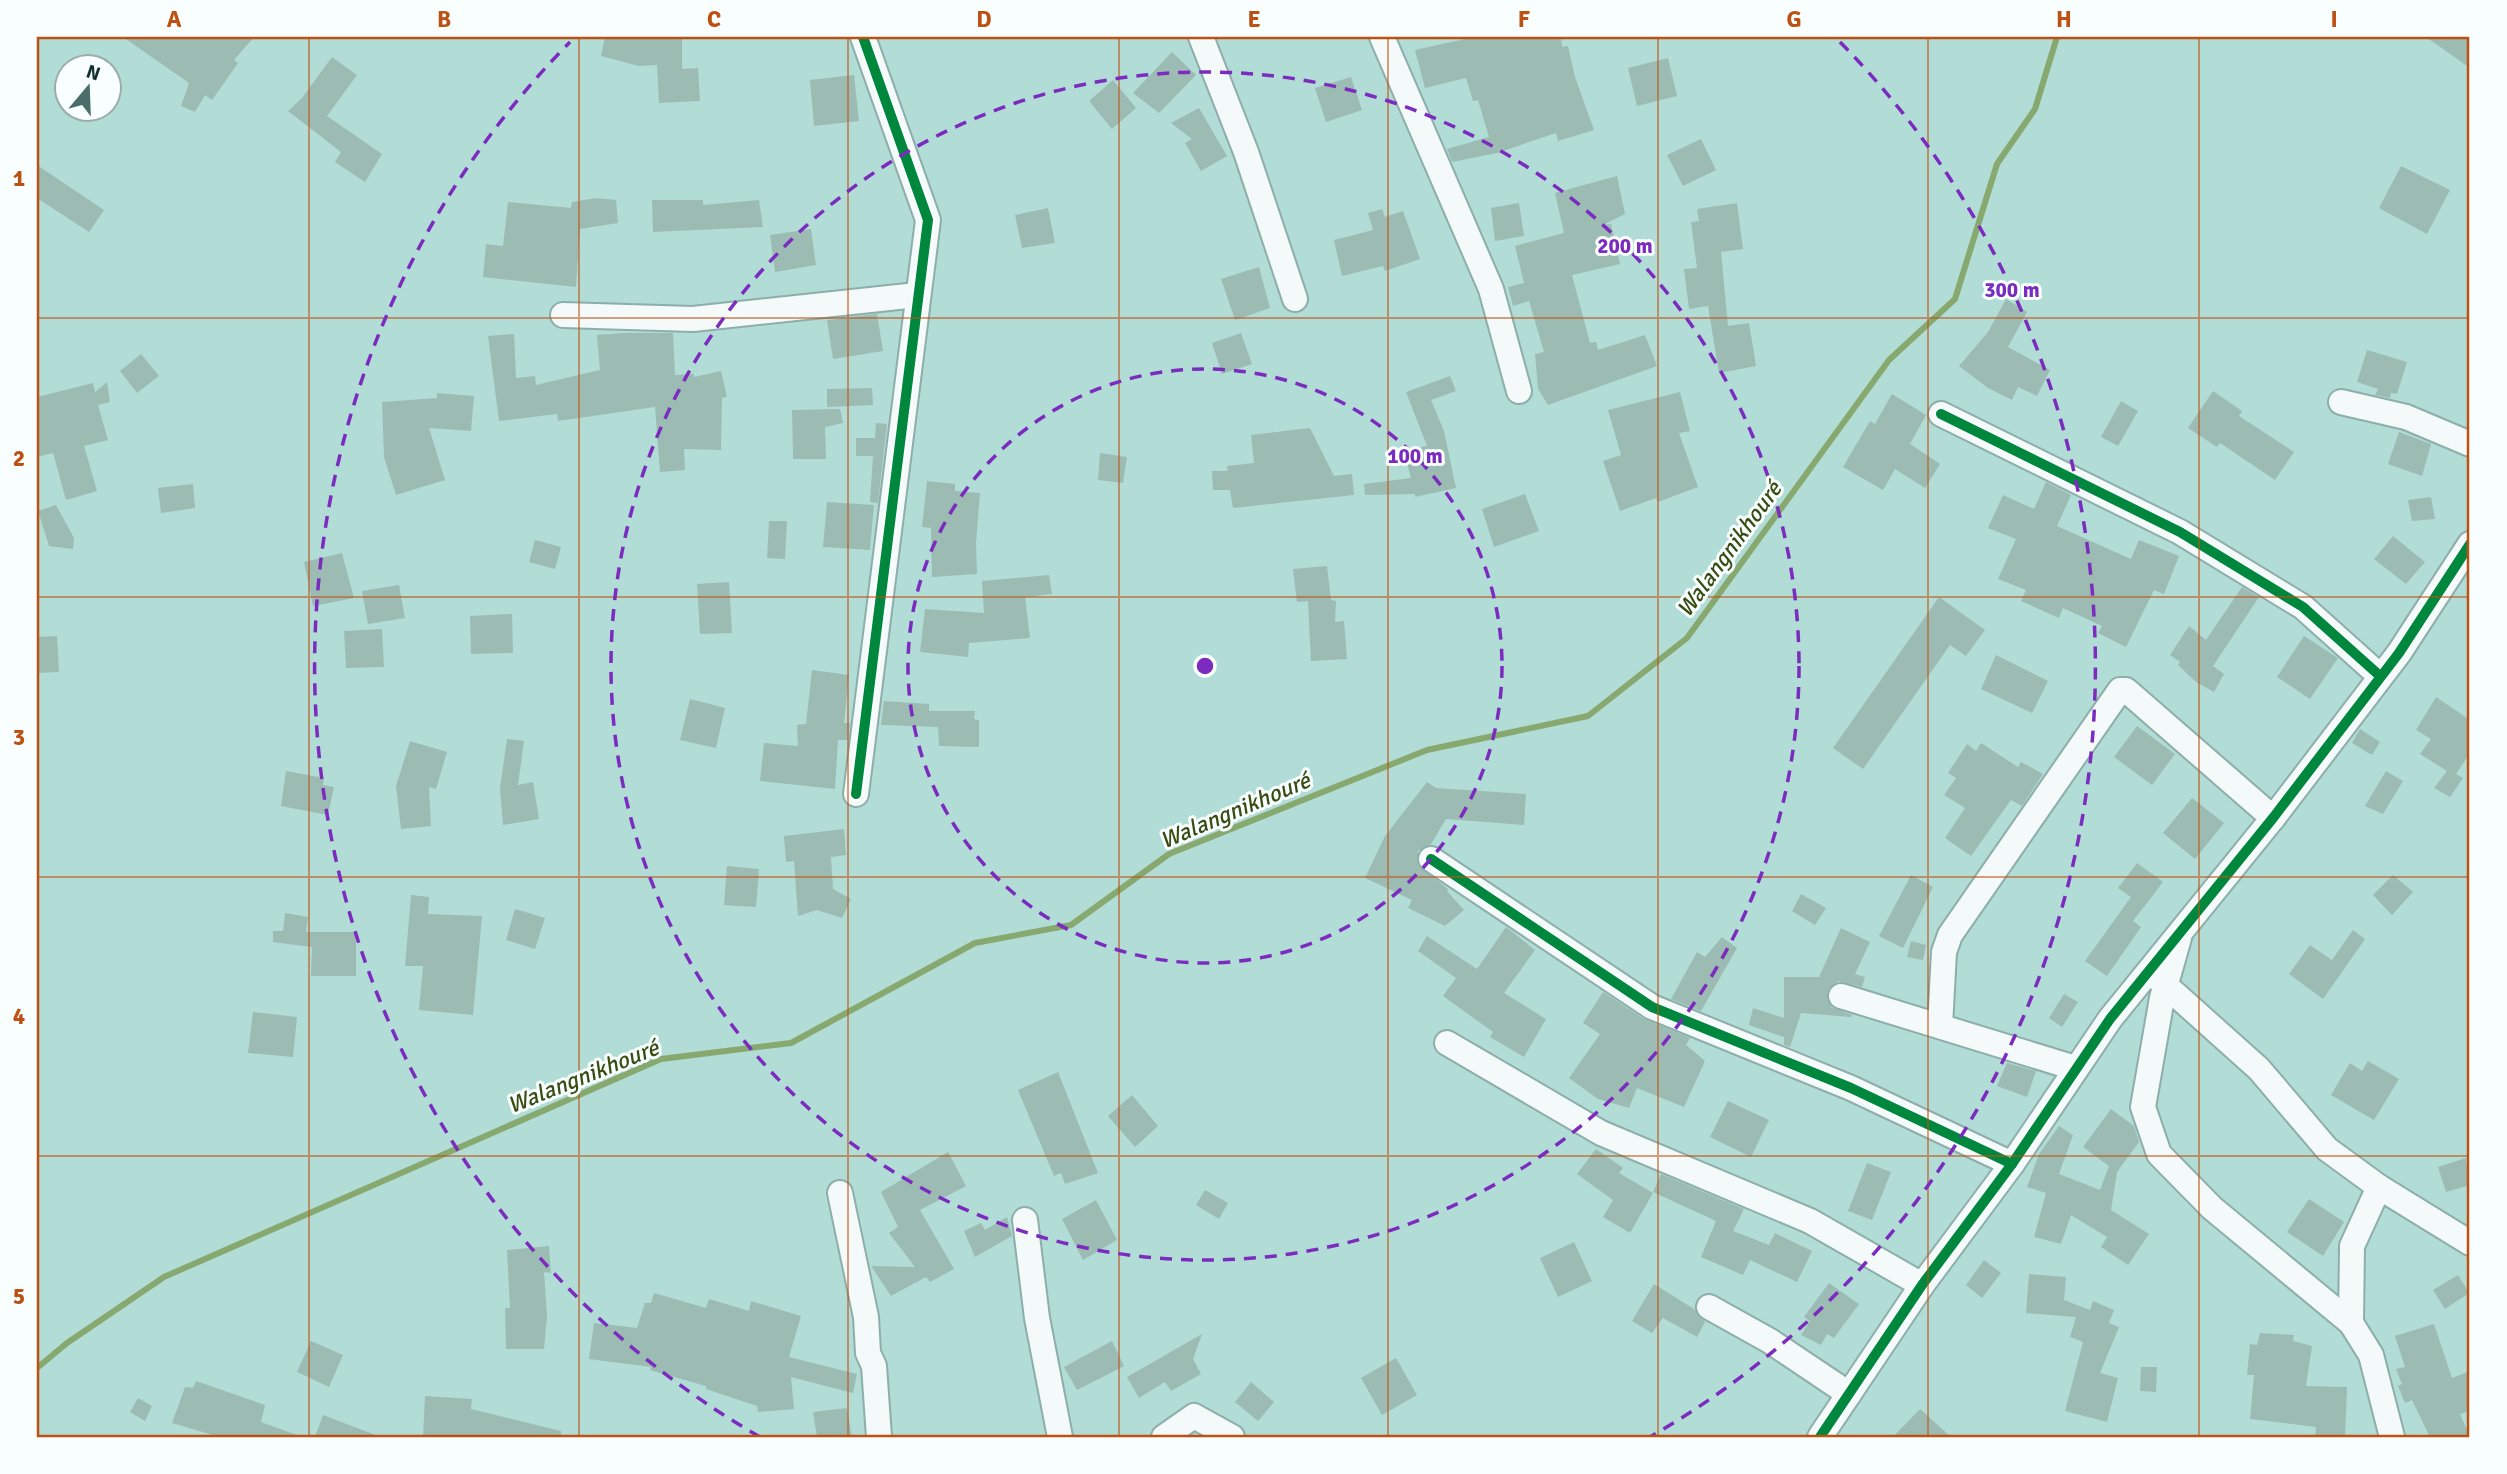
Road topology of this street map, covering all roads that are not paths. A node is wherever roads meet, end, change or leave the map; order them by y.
1 (863, 37) edge
2 (1201, 37) edge
3 (1382, 37) edge
4 (917, 295) junction
5 (1295, 299) dead end
6 (563, 314) dead end
7 (1519, 391) dead end
8 (2341, 402) dead end
9 (1941, 414) dead end
10 (2470, 444) edge
11 (2470, 544) edge
12 (2380, 676) junction
13 (856, 794) dead end
14 (2273, 818) junction
15 (1431, 859) dead end
16 (2157, 977) junction
17 (1841, 996) dead end
18 (1940, 1026) junction
19 (1447, 1043) dead end
20 (2075, 1068) junction
21 (2012, 1164) junction
22 (2379, 1187) junction
23 (840, 1193) dead end
24 (1025, 1220) dead end
25 (2470, 1243) edge
26 (1922, 1284) junction
27 (1709, 1307) dead end
28 (2351, 1323) junction
29 (1849, 1394) junction
30 (879, 1437) edge
31 (1060, 1437) edge
32 (1164, 1437) edge
33 (1232, 1437) edge
34 (1820, 1437) edge
35 (2392, 1437) edge

1 - 4 street
2 - 5 street
3 - 7 street
4 - 6 street
4 - 13 street
8 - 10 street
9 - 12 street
11 - 12 street
12 - 14 street
14 - 16 street
14 - 18 street
15 - 21 street
16 - 20 street
16 - 22 street
16 - 28 street
17 - 18 street
18 - 20 street
19 - 26 street
20 - 21 street
21 - 26 street
22 - 25 street
22 - 28 street
23 - 30 street
24 - 31 street
26 - 29 street
27 - 29 street
28 - 35 street
29 - 34 street
32 - 33 street

